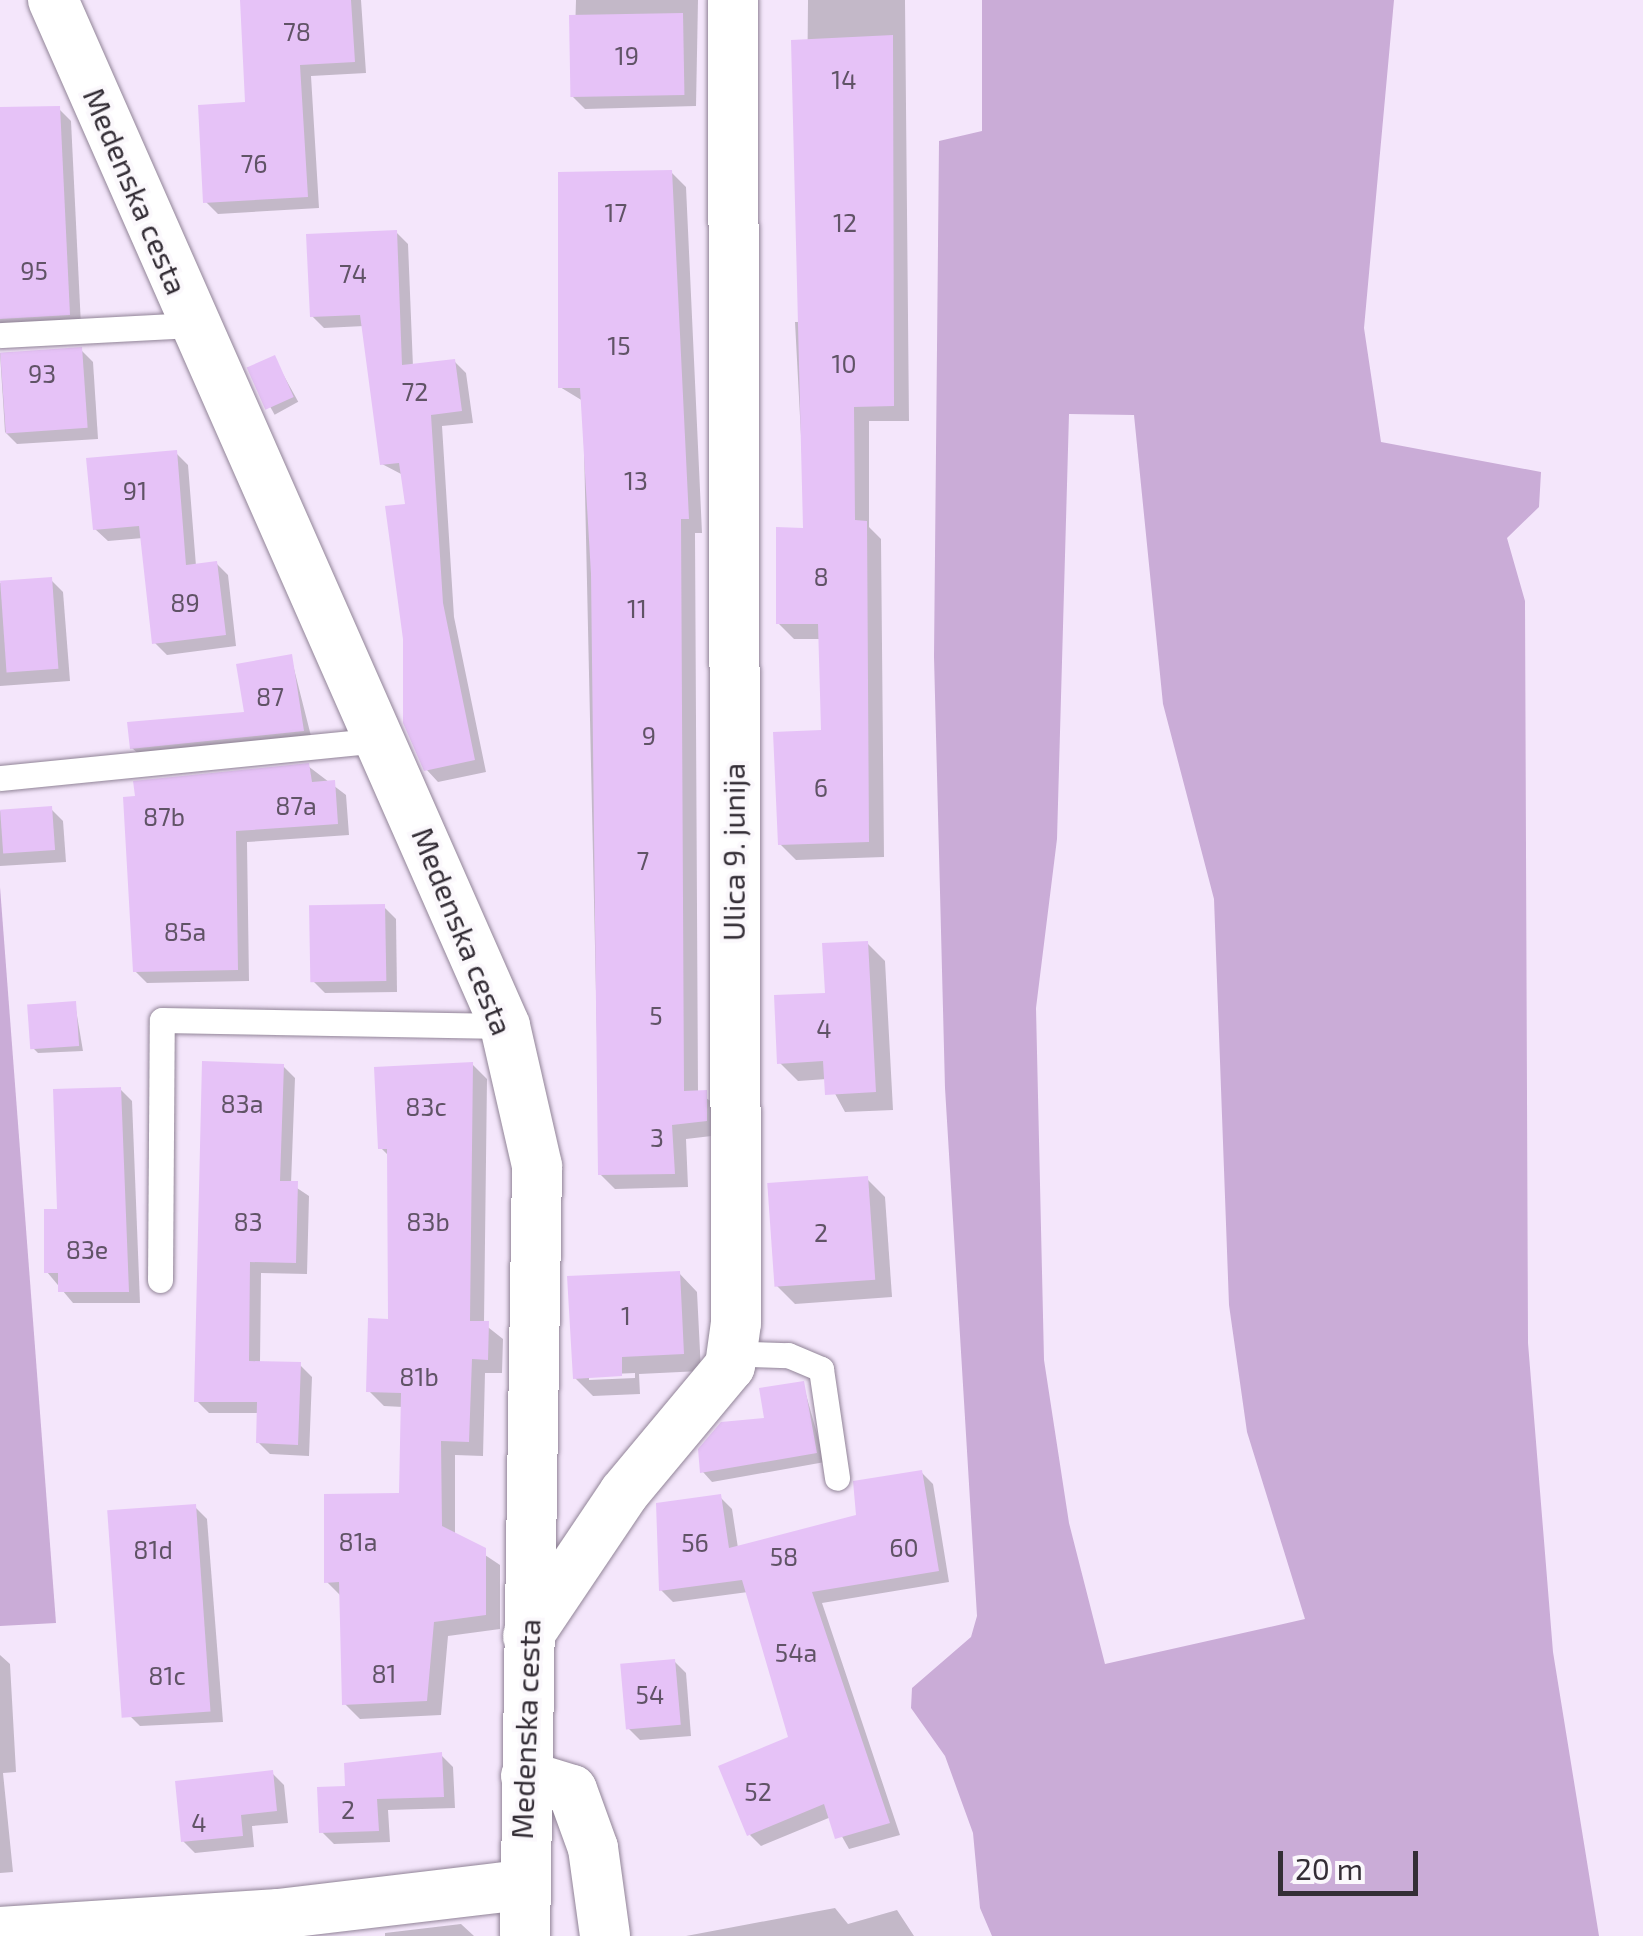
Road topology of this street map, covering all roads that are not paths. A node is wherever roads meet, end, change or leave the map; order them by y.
1 (53, 0) edge
2 (733, 0) edge
3 (194, 325) junction
4 (0, 334) edge
5 (379, 740) junction
6 (0, 778) edge
7 (504, 1026) junction
8 (160, 1280) dead end
9 (730, 1366) junction
10 (837, 1478) dead end
11 (528, 1636) junction
12 (526, 1776) junction
13 (520, 1886) junction
14 (278, 1925) edge
15 (0, 1932) edge
16 (526, 1936) edge
17 (605, 1936) edge

1 - 3 street, Medenska cesta
2 - 9 street, Ulica 9. junija
3 - 4 lane
3 - 5 street, Medenska cesta
5 - 6 lane
5 - 7 street, Medenska cesta
7 - 8 lane
7 - 11 street, Medenska cesta
9 - 10 lane
9 - 11 street
11 - 12 street, Medenska cesta
12 - 13 street, Medenska cesta
12 - 17 street
13 - 14 street
13 - 16 street, Medenska cesta
14 - 15 street

